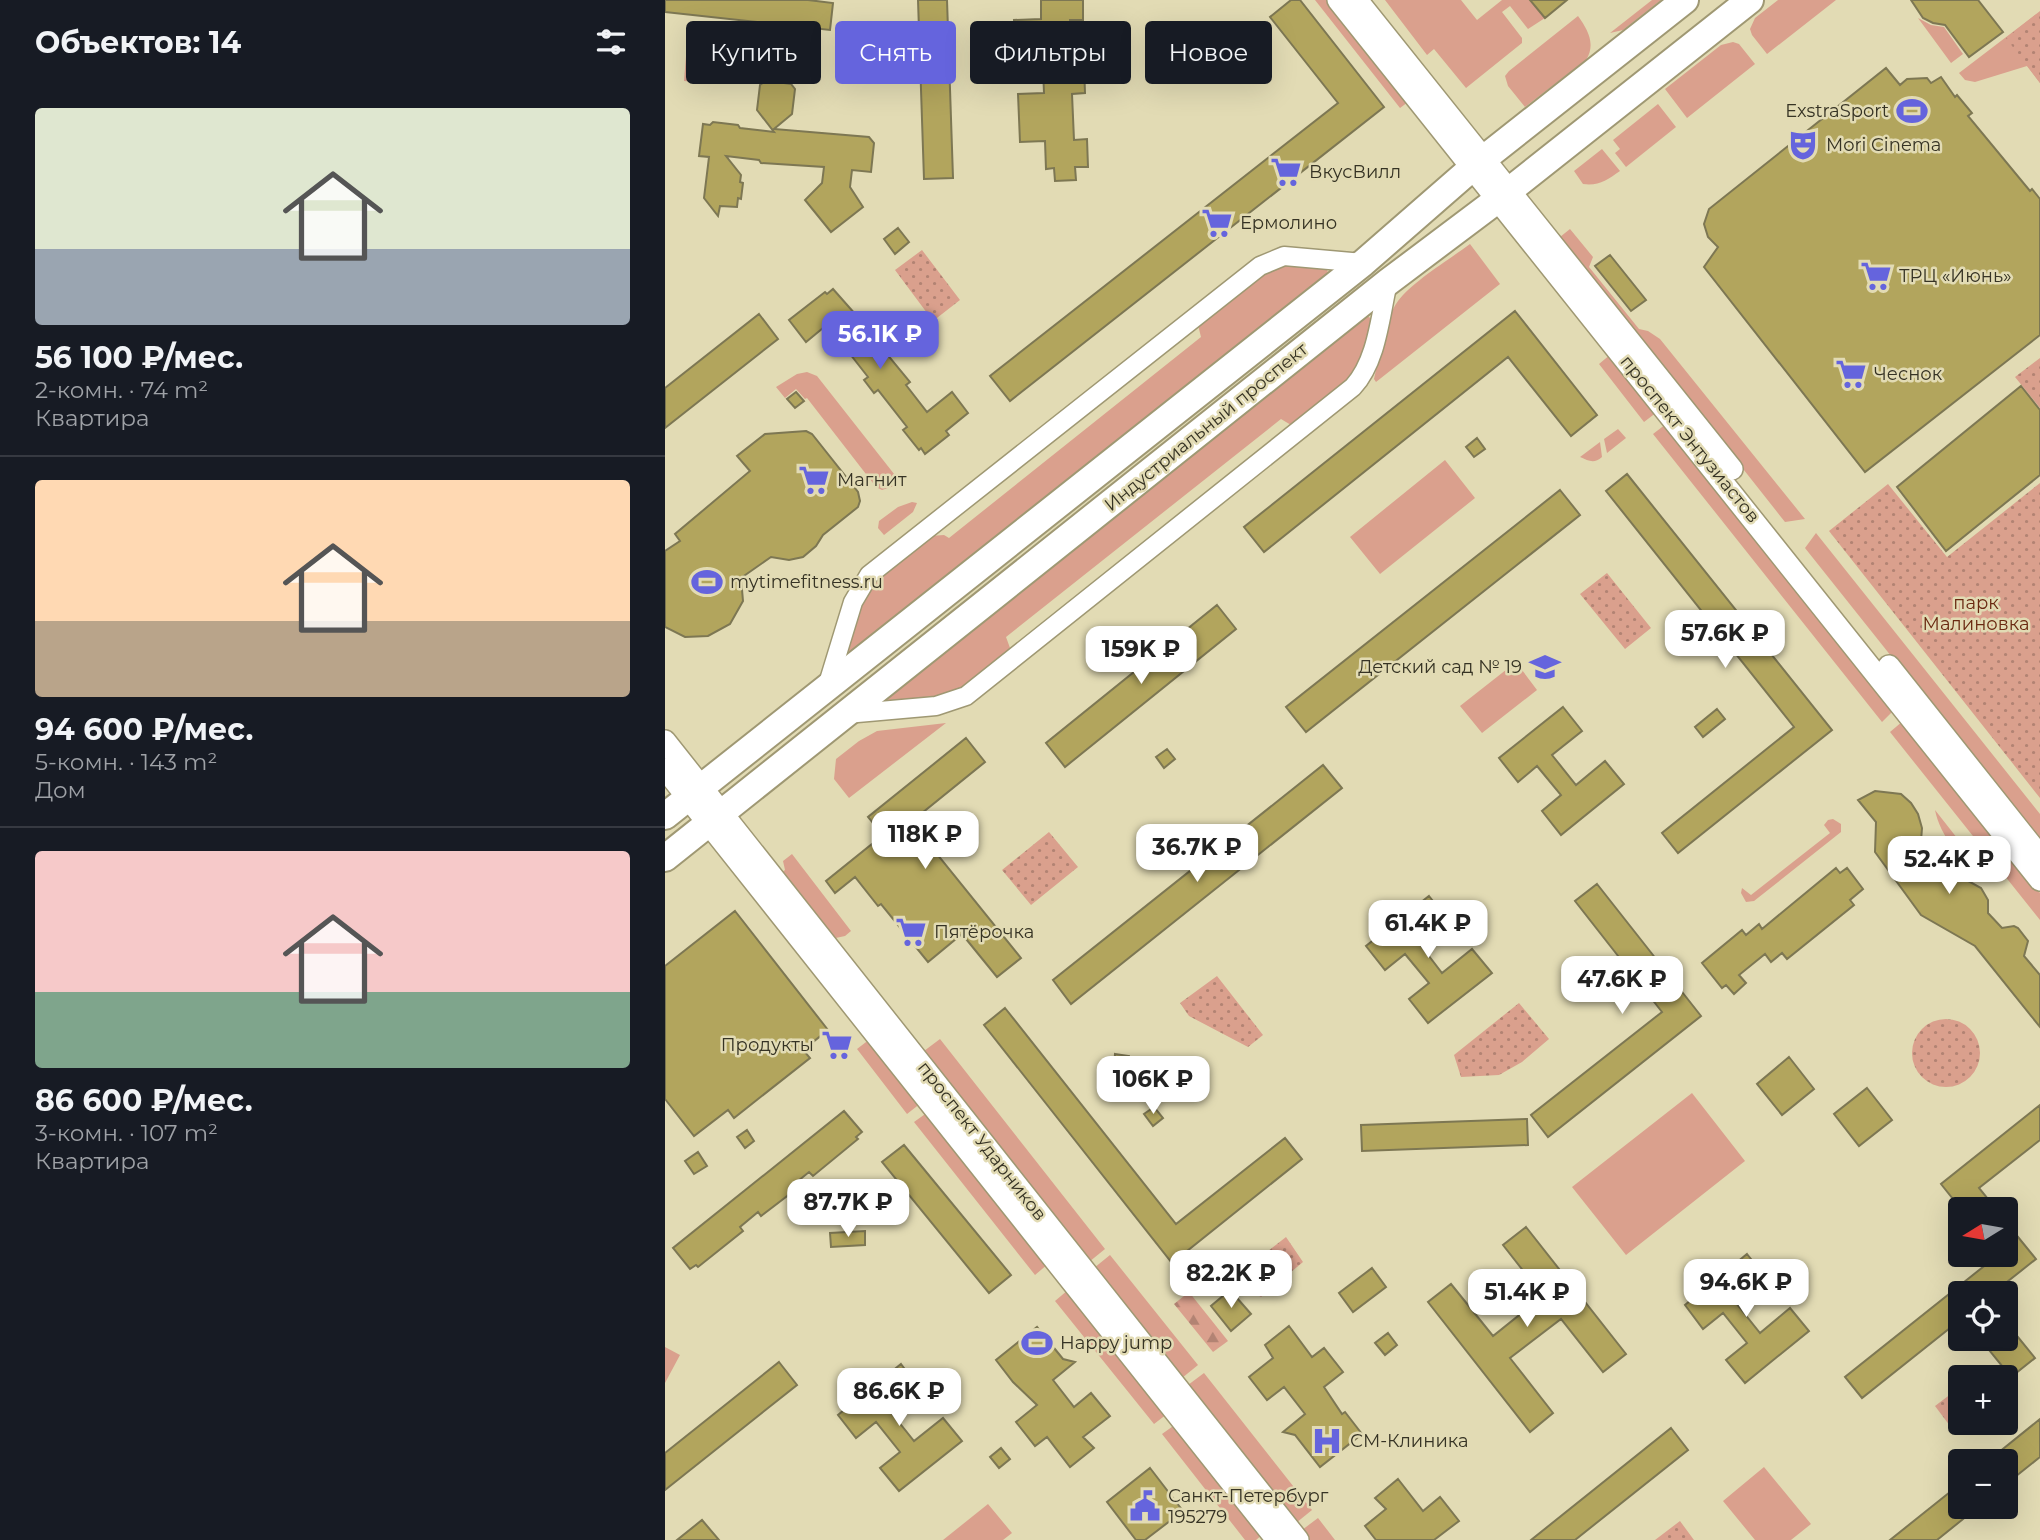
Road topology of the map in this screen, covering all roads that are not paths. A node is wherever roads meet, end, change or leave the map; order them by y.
1 (1338, 0) edge
2 (1357, 0) edge
3 (1685, 0) edge
4 (1750, 0) edge
5 (1479, 163) junction
6 (1504, 195) junction
7 (1363, 263) junction
8 (1388, 282) junction
9 (826, 688) junction
10 (846, 714) junction
11 (665, 741) edge
12 (665, 769) edge
13 (694, 793) junction
14 (665, 816) edge
15 (715, 818) junction
16 (2040, 856) edge
17 (665, 858) edge
18 (2040, 880) edge
19 (1288, 1538) edge

1 - 5 street, проспект Энтузиастов
2 - 5 street, проспект Энтузиастов
3 - 5 main road, Индустриальный проспект
4 - 6 main road, Индустриальный проспект
5 - 6 street, проспект Энтузиастов
5 - 7 main road, Индустриальный проспект
6 - 8 main road, Индустриальный проспект
6 - 16 street, проспект Энтузиастов
6 - 18 street, проспект Энтузиастов
7 - 9 main road, Индустриальный проспект
7 - 9 street
8 - 10 main road, Индустриальный проспект
8 - 10 street
9 - 13 main road, Индустриальный проспект
10 - 15 main road, Индустриальный проспект
11 - 13 street, проспект Ударников
12 - 13 street, проспект Ударников
13 - 14 main road, Индустриальный проспект
13 - 15 street, проспект Ударников
15 - 17 main road, Индустриальный проспект
15 - 19 street, проспект Ударников

